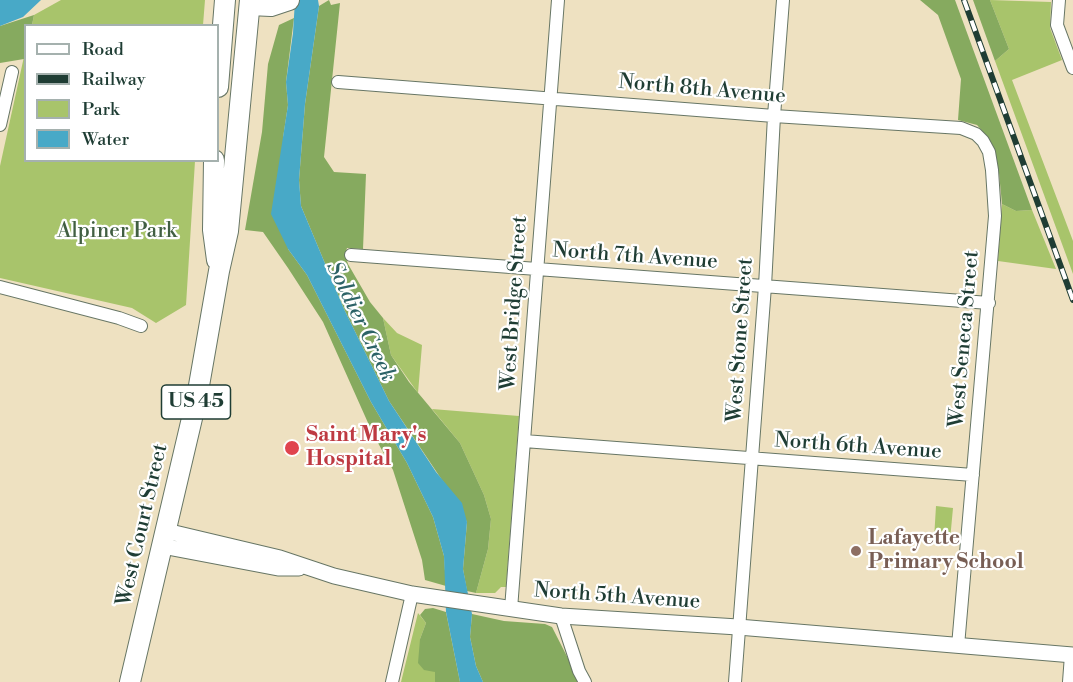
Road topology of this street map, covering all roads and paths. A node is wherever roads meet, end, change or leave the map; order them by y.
1 (558, 0) edge
2 (783, 0) edge
3 (1059, 0) edge
4 (263, 2) edge
5 (225, 7) edge
6 (1073, 68) edge
7 (12, 72) dead end
8 (219, 76) edge
9 (338, 81) dead end
10 (550, 97) junction
11 (774, 116) junction
12 (0, 125) edge
13 (214, 162) edge
14 (996, 216) joint
15 (351, 255) dead end
16 (538, 269) junction
17 (219, 271) junction
18 (765, 286) junction
19 (0, 287) edge
20 (988, 303) junction
21 (141, 326) dead end
22 (524, 441) junction
23 (752, 458) junction
24 (973, 475) junction
25 (164, 538) junction
26 (412, 594) junction
27 (511, 609) junction
28 (561, 616) junction
29 (738, 627) junction
30 (958, 646) junction
31 (1072, 655) edge
32 (130, 682) edge
33 (392, 682) edge
34 (585, 682) edge
35 (735, 682) edge
36 (1069, 682) edge

1 - 10 street, West Bridge Street
2 - 11 street, West Stone Street
3 - 6 street
4 - 5 main road, US 45
4 - 17 main road, West Court Street / US 45
5 - 8 main road, US 45
7 - 12 street
9 - 10 street, North 8th Avenue
10 - 11 street, North 8th Avenue
10 - 16 street, West Bridge Street
11 - 14 street, North 8th Avenue
11 - 18 street, West Stone Street
13 - 17 main road, West Court Street / US 45
14 - 20 street, West Seneca Street
15 - 16 street, North 7th Avenue
16 - 18 street, North 7th Avenue
16 - 22 street, West Bridge Street
17 - 25 main road, West Court Street / US 45
18 - 20 street, North 7th Avenue
18 - 23 street, West Stone Street
19 - 21 street
20 - 24 street, West Seneca Street
22 - 23 street, North 6th Avenue
22 - 27 street, West Bridge Street
23 - 24 street, North 6th Avenue
23 - 29 street, West Stone Street
24 - 30 street, West Seneca Street
25 - 26 street, North 5th Avenue
25 - 32 main road, West Court Street / US 45
26 - 27 street, North 5th Avenue
26 - 33 street
27 - 28 street, North 5th Avenue
28 - 29 street, North 5th Avenue
28 - 34 street
29 - 30 street, North 5th Avenue
29 - 35 street, West Stone Street
30 - 31 street, North 5th Avenue
31 - 36 street

